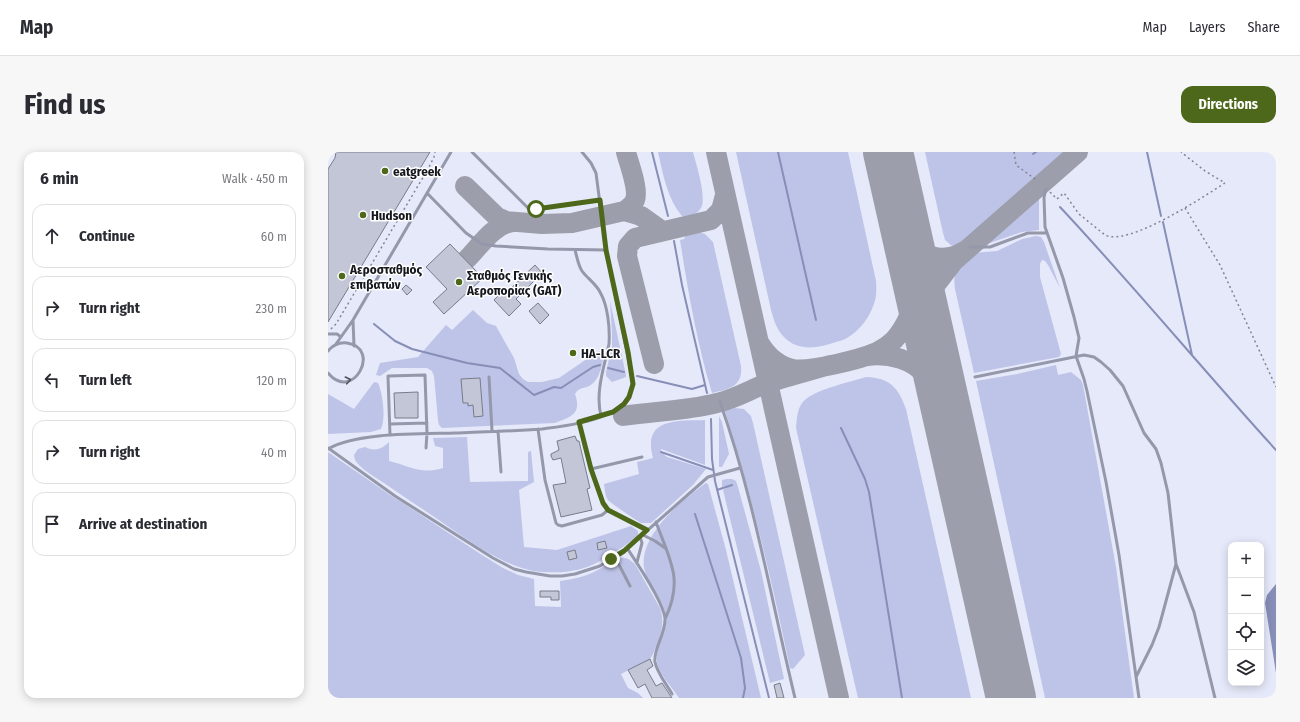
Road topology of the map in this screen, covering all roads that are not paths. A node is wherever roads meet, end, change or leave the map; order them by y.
1 (451, 152) edge
2 (472, 152) edge
3 (582, 152) edge
4 (1046, 188) road end
5 (427, 193) junction
6 (600, 200) junction
7 (1046, 232) junction
8 (970, 247) dead end
9 (575, 250) junction
10 (606, 250) junction
11 (353, 320) junction
12 (328, 333) edge
13 (341, 337) junction
14 (328, 344) edge
15 (336, 344) junction
16 (354, 346) junction
17 (331, 348) junction
18 (328, 351) edge
19 (1076, 356) junction
20 (328, 373) edge
21 (489, 377) dead end
22 (975, 377) dead end
23 (720, 402) dead end
24 (601, 416) junction
25 (579, 422) junction
26 (427, 423) junction
27 (390, 424) junction
28 (538, 429) junction
29 (492, 431) junction
30 (498, 431) junction
31 (427, 433) junction
32 (390, 436) junction
33 (328, 448) edge
34 (426, 448) dead end
35 (642, 457) dead end
36 (740, 468) junction
37 (591, 469) junction
38 (501, 472) dead end
39 (608, 510) junction
40 (656, 522) junction
41 (647, 530) junction
42 (641, 536) junction
43 (627, 548) junction
44 (665, 549) junction
45 (615, 556) junction
46 (637, 562) junction
47 (1176, 564) junction
48 (630, 586) dead end
49 (665, 619) junction
50 (1135, 678) junction
51 (672, 694) dead end
52 (795, 698) edge
53 (1139, 698) edge
54 (1215, 698) edge

1 - 5 lane
2 - 6 lane
3 - 6 lane
4 - 7 lane
5 - 9 lane
5 - 11 lane
6 - 10 lane
7 - 8 lane
7 - 19 lane
9 - 10 lane
9 - 24 lane
10 - 24 lane
11 - 13 lane
11 - 16 lane
12 - 13 lane
13 - 15 lane
14 - 17 lane
15 - 16 lane
15 - 17 lane
20 -> 16 lane
17 - 18 lane
19 - 22 lane
19 - 47 lane
19 - 50 lane
21 - 29 lane
23 - 36 lane
24 - 25 lane
25 - 28 lane
25 - 37 lane
26 - 27 lane
26 - 27 lane
26 - 31 lane
27 - 32 lane
28 - 30 lane
28 - 39 lane
29 - 30 lane
29 - 31 lane
30 - 38 lane
31 - 32 lane
31 - 34 lane
32 - 33 lane
33 - 45 lane
35 - 37 lane
36 - 40 lane
36 - 52 lane
37 - 39 lane
39 - 41 lane
40 - 41 lane
40 - 44 lane
41 - 42 lane
42 - 43 lane
42 - 44 lane
42 - 46 lane
43 - 45 lane
43 - 46 lane
44 - 49 lane
45 - 48 lane
46 - 49 lane
47 - 50 lane
47 - 54 lane
49 - 51 lane
50 - 53 lane

